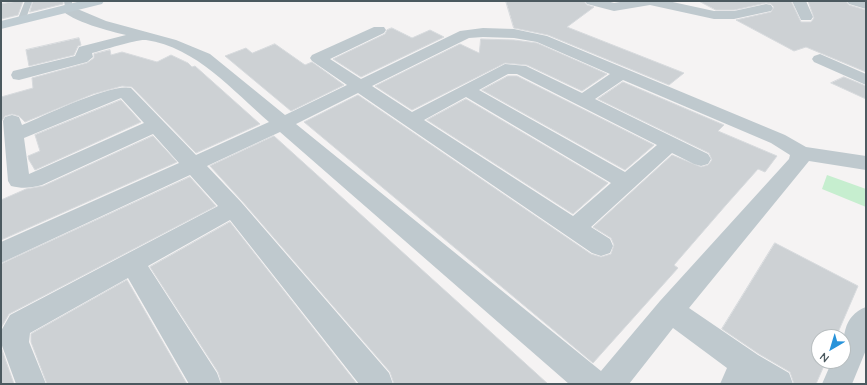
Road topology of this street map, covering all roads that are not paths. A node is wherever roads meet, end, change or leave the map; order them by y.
1 (97, 1) edge
2 (592, 1) edge
3 (649, 1) edge
4 (799, 1) edge
5 (854, 1) edge
6 (28, 2) dead end
7 (866, 5) edge
8 (70, 6) edge
9 (766, 8) dead end
10 (806, 17) dead end
11 (21, 21) junction
12 (1, 25) edge
13 (108, 25) junction
14 (379, 30) dead end
15 (145, 36) junction
16 (107, 44) junction
17 (820, 59) dead end
18 (622, 73) junction
19 (19, 75) dead end
20 (866, 80) edge
21 (360, 86) junction
22 (466, 90) junction
23 (583, 100) junction
24 (412, 119) junction
25 (283, 123) junction
26 (156, 125) junction
27 (670, 144) junction
28 (801, 153) junction
29 (701, 159) dead end
30 (866, 163) edge
31 (193, 164) junction
32 (627, 183) junction
33 (233, 208) junction
34 (574, 228) junction
35 (601, 246) dead end
36 (1, 253) edge
37 (132, 262) junction
38 (670, 310) junction
39 (866, 320) edge
40 (741, 375) edge
41 (31, 384) edge
42 (206, 384) edge
43 (378, 384) edge
44 (592, 384) edge
45 (610, 384) edge
46 (778, 384) edge
47 (838, 384) edge

1 - 8 street
2 - 3 street
3 - 9 street
4 - 10 street
5 - 7 street
6 - 11 lane
8 - 11 street
8 - 13 street
11 - 12 street
13 - 15 street
13 - 16 street
14 - 21 street
15 - 16 street
15 - 25 street
16 - 19 street
17 - 20 street
18 - 21 street
18 - 23 street
18 - 28 street
21 - 24 street
21 - 25 street
22 - 23 street
22 - 24 street
22 - 32 street
23 - 27 street
24 - 34 street
25 - 31 street
25 - 44 street
26 - 26 street
26 - 31 street
27 - 29 street
27 - 32 street
28 - 30 street
28 - 38 street
31 - 33 street
31 - 36 street
32 - 34 street
33 - 37 street
33 - 43 street
34 - 35 street
37 - 41 street
37 - 42 street
38 - 40 street
38 - 45 street
39 - 47 street
40 - 46 street

